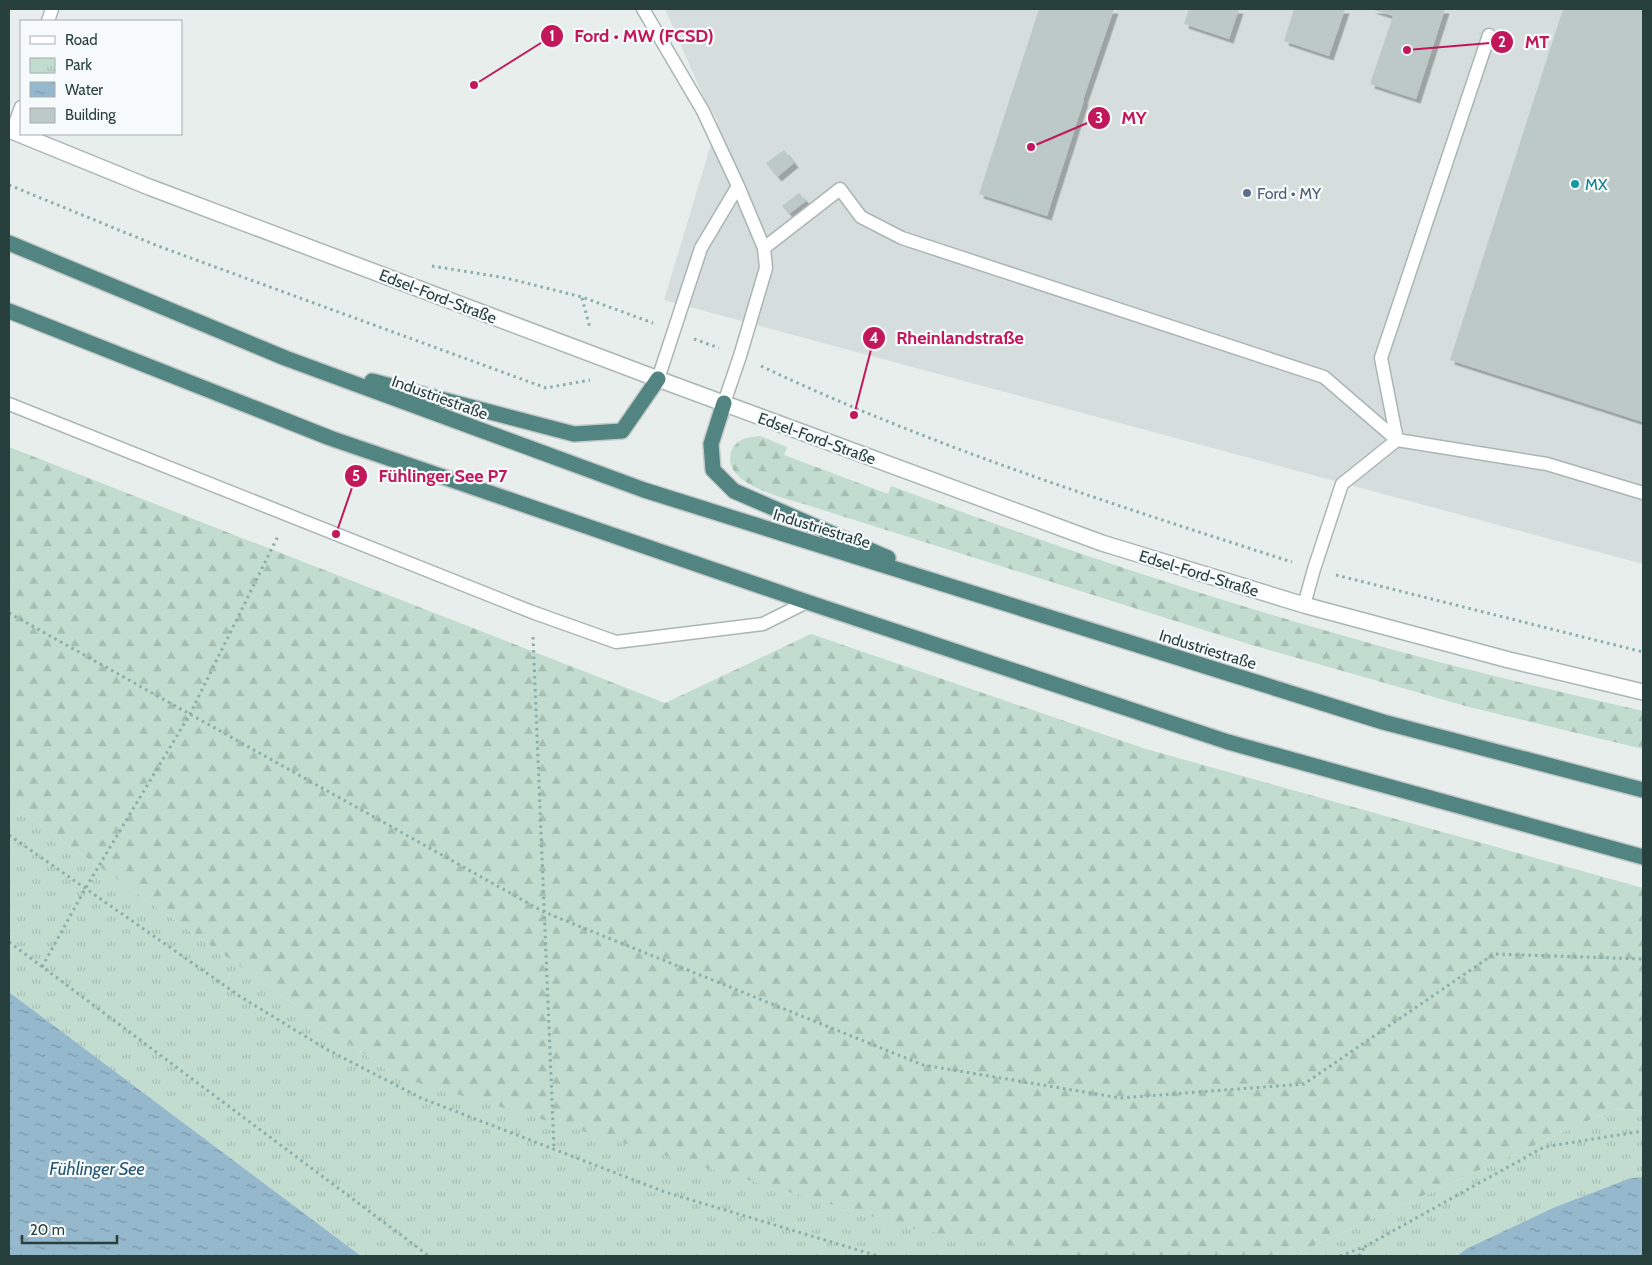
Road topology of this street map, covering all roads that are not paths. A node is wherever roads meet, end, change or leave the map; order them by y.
1 (643, 9) edge
2 (1489, 35) dead end
3 (20, 109) edge
4 (10, 131) edge
5 (738, 186) junction
6 (9, 244) edge
7 (764, 248) junction
8 (9, 311) edge
9 (285, 358) junction
10 (658, 379) junction
11 (724, 403) junction
12 (9, 404) edge
13 (1397, 440) junction
14 (1643, 493) edge
15 (963, 591) junction
16 (808, 602) junction
17 (1304, 605) junction
18 (1643, 692) edge
19 (1643, 790) edge
20 (1643, 857) edge

1 - 5 lane
2 - 13 lane
3 - 4 lane
4 - 10 street, Edsel-Ford-Straße
5 - 7 lane
5 - 10 lane
6 - 9 highway, Industriestraße
7 - 11 lane
7 - 13 lane
8 - 16 highway
9 - 10 highway
9 - 15 highway, Industriestraße
10 - 11 street, Edsel-Ford-Straße
11 - 15 highway
11 - 17 street, Edsel-Ford-Straße
12 - 16 lane
13 - 14 lane
13 - 17 lane
15 - 19 highway, Industriestraße
16 - 20 highway
17 - 18 street, Edsel-Ford-Straße

